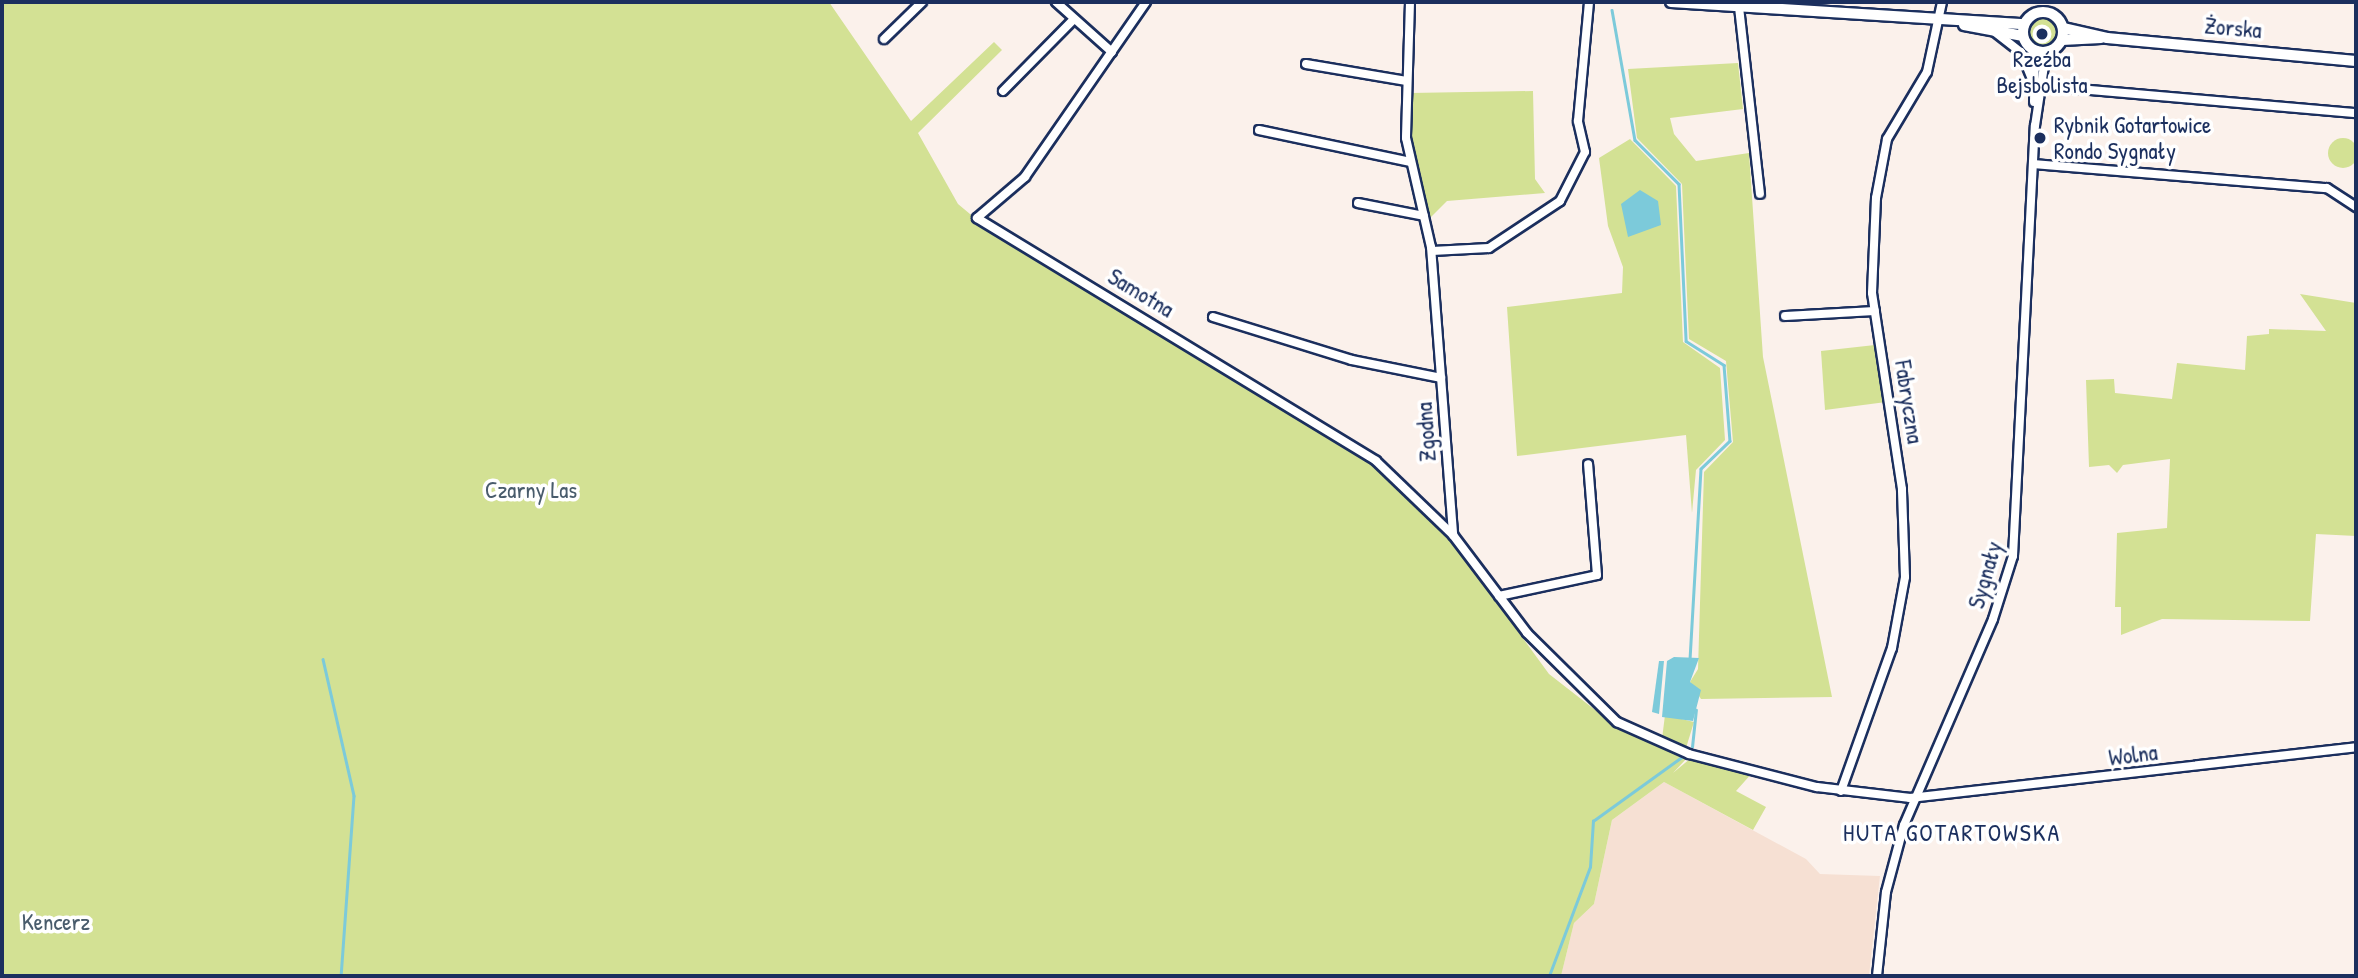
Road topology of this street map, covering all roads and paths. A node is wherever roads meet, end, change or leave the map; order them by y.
1 (922, 2) edge
2 (1056, 2) edge
3 (1146, 2) edge
4 (1410, 2) edge
5 (1589, 2) edge
6 (1671, 2) edge
7 (1942, 2) edge
8 (1738, 8) junction
9 (1074, 19) junction
10 (1937, 22) junction
11 (1964, 24) junction
12 (2063, 28) junction
13 (2024, 30) junction
14 (1994, 32) junction
15 (2106, 37) junction
16 (884, 39) dead end
17 (2062, 40) junction
18 (2040, 51) junction
19 (1112, 52) junction
20 (2356, 61) edge
21 (1306, 64) dead end
22 (1407, 81) junction
23 (2037, 85) junction
24 (1003, 91) dead end
25 (2356, 113) edge
26 (1259, 130) dead end
27 (1412, 162) junction
28 (2033, 163) junction
29 (1760, 194) dead end
30 (1358, 202) dead end
31 (2356, 207) edge
32 (1424, 216) junction
33 (1432, 251) junction
34 (1875, 312) junction
35 (1785, 316) dead end
36 (1213, 317) dead end
37 (1441, 378) junction
38 (1588, 464) dead end
39 (1453, 535) junction
40 (1499, 596) junction
41 (2356, 747) edge
42 (1842, 791) junction
43 (1915, 798) junction
44 (1877, 976) edge

1 - 16 street
2 - 9 street
3 - 19 street, Samotna
4 - 22 street, Zgodna
5 - 33 street
6 - 8 main road
7 - 10 street, Fabryczna
8 - 10 main road
8 - 29 street
9 - 19 street
9 - 24 street
10 - 11 main road
10 - 34 street, Fabryczna
11 - 13 main road
11 - 14 main road
12 - 13 main road, Żorska
12 - 15 main road, Żorska
12 - 17 main road
13 - 14 main road
13 - 18 main road
14 - 23 street
15 - 17 main road, Żorska
15 - 20 main road, Żorska
17 - 18 main road
18 - 23 street, Sygnały
19 - 39 street, Samotna
21 - 22 street
22 - 27 street, Zgodna
23 - 25 street
23 - 28 street, Sygnały
26 - 27 street
27 - 32 street, Zgodna
28 - 31 street
28 - 43 street, Sygnały
30 - 32 street
32 - 33 street, Zgodna
33 - 37 street, Zgodna
34 - 35 street
34 - 42 street, Fabryczna
36 - 37 street
37 - 39 street, Zgodna
38 - 40 street
39 - 40 street
40 - 42 street
41 - 43 street, Wolna
42 - 43 street
43 - 44 street, Sygnały

